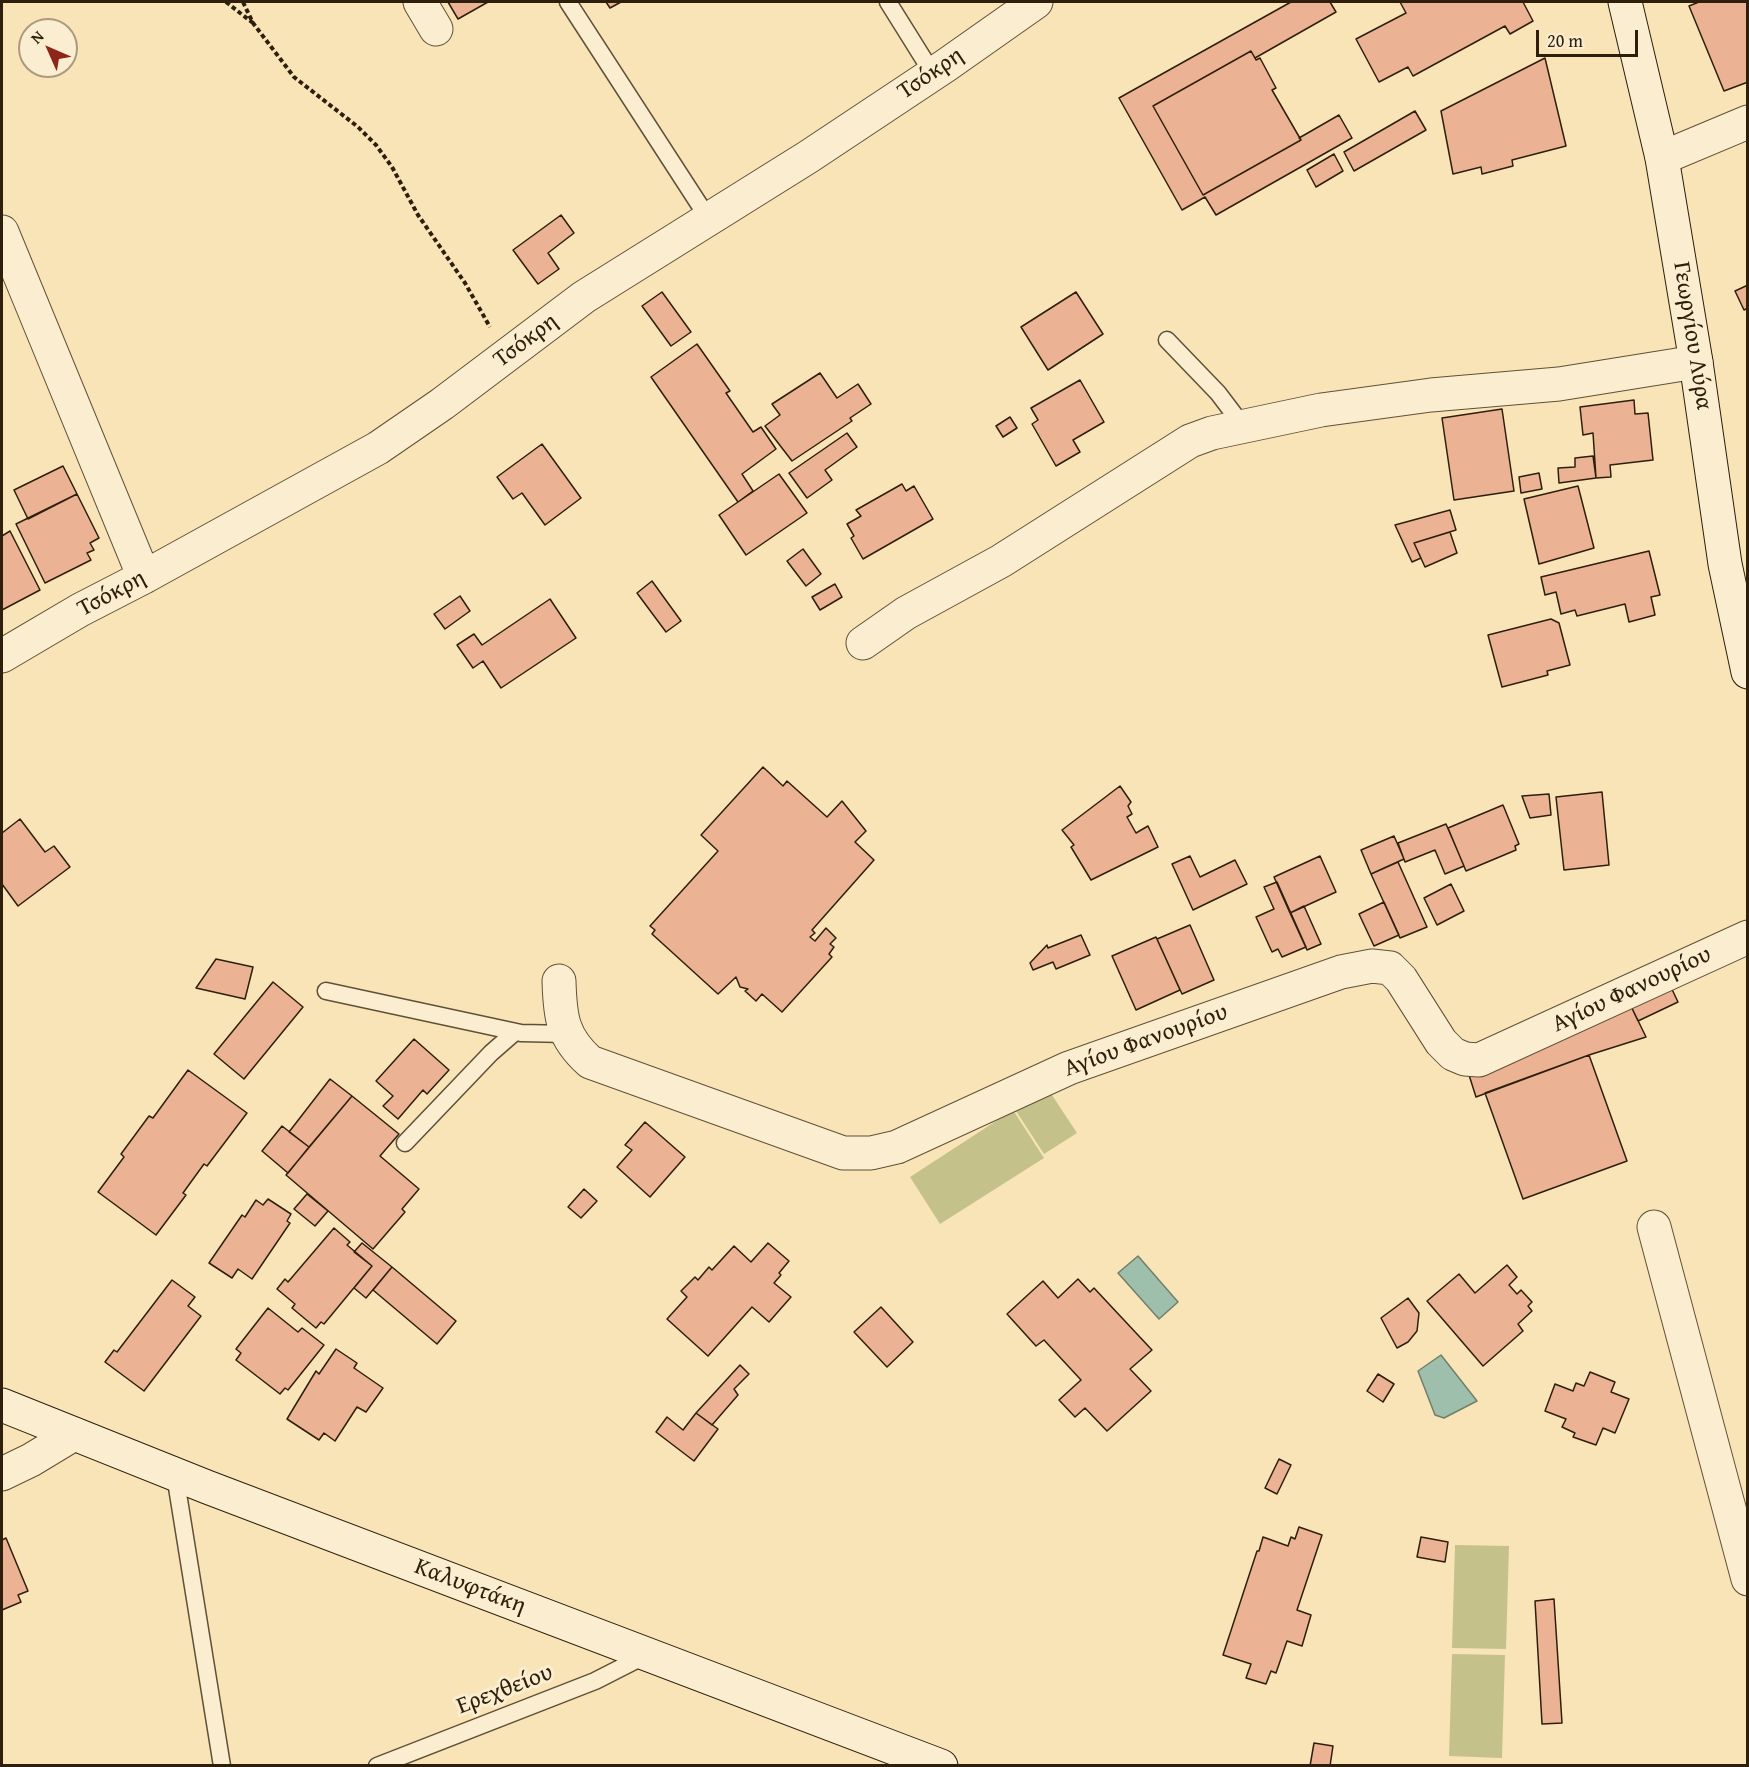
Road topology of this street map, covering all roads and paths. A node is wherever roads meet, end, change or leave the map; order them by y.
1 (226, 2) edge
2 (243, 2) edge
3 (568, 2) edge
4 (888, 2) edge
5 (1036, 2) edge
6 (1625, 2) edge
7 (253, 23) junction
8 (933, 74) junction
9 (1748, 122) edge
10 (1662, 158) junction
11 (708, 218) junction
12 (2, 232) edge
13 (1167, 340) dead end
14 (506, 356) junction
15 (1696, 362) junction
16 (1243, 426) junction
17 (144, 578) junction
18 (862, 643) dead end
19 (2, 656) edge
20 (1748, 672) edge
21 (1748, 937) edge
22 (559, 981) dead end
23 (326, 991) dead end
24 (515, 1032) junction
25 (567, 1034) junction
26 (405, 1143) dead end
27 (1654, 1227) dead end
28 (2, 1405) edge
29 (74, 1434) junction
30 (2, 1474) edge
31 (176, 1475) junction
32 (1748, 1579) edge
33 (648, 1654) junction
34 (222, 1766) edge
35 (377, 1766) edge
36 (940, 1766) edge

1 - 7 path
2 - 7 path
3 - 11 lane
4 - 8 lane
5 - 8 street, Τσόκρη
6 - 10 street, Γεωργίου Λύρα
7 - 14 path
8 - 11 street, Τσόκρη
9 - 10 street
10 - 15 street, Γεωργίου Λύρα
11 - 14 street, Τσόκρη
12 - 17 street
13 - 16 lane
14 - 17 street, Τσόκρη
15 - 16 street
15 - 20 street, Γεωργίου Λύρα
16 - 18 street
17 - 19 street, Τσόκρη
21 - 25 street, Αγίου Φανουρίου
22 - 25 street, Αγίου Φανουρίου
23 - 24 lane
24 - 25 lane
24 - 26 lane
27 - 32 street
28 - 29 street, Καλυφτάκη
29 - 30 street
29 - 31 street, Καλυφτάκη
31 - 33 street, Καλυφτάκη
31 - 34 lane
33 - 35 lane, Ερεχθείου
33 - 36 street, Καλυφτάκη

